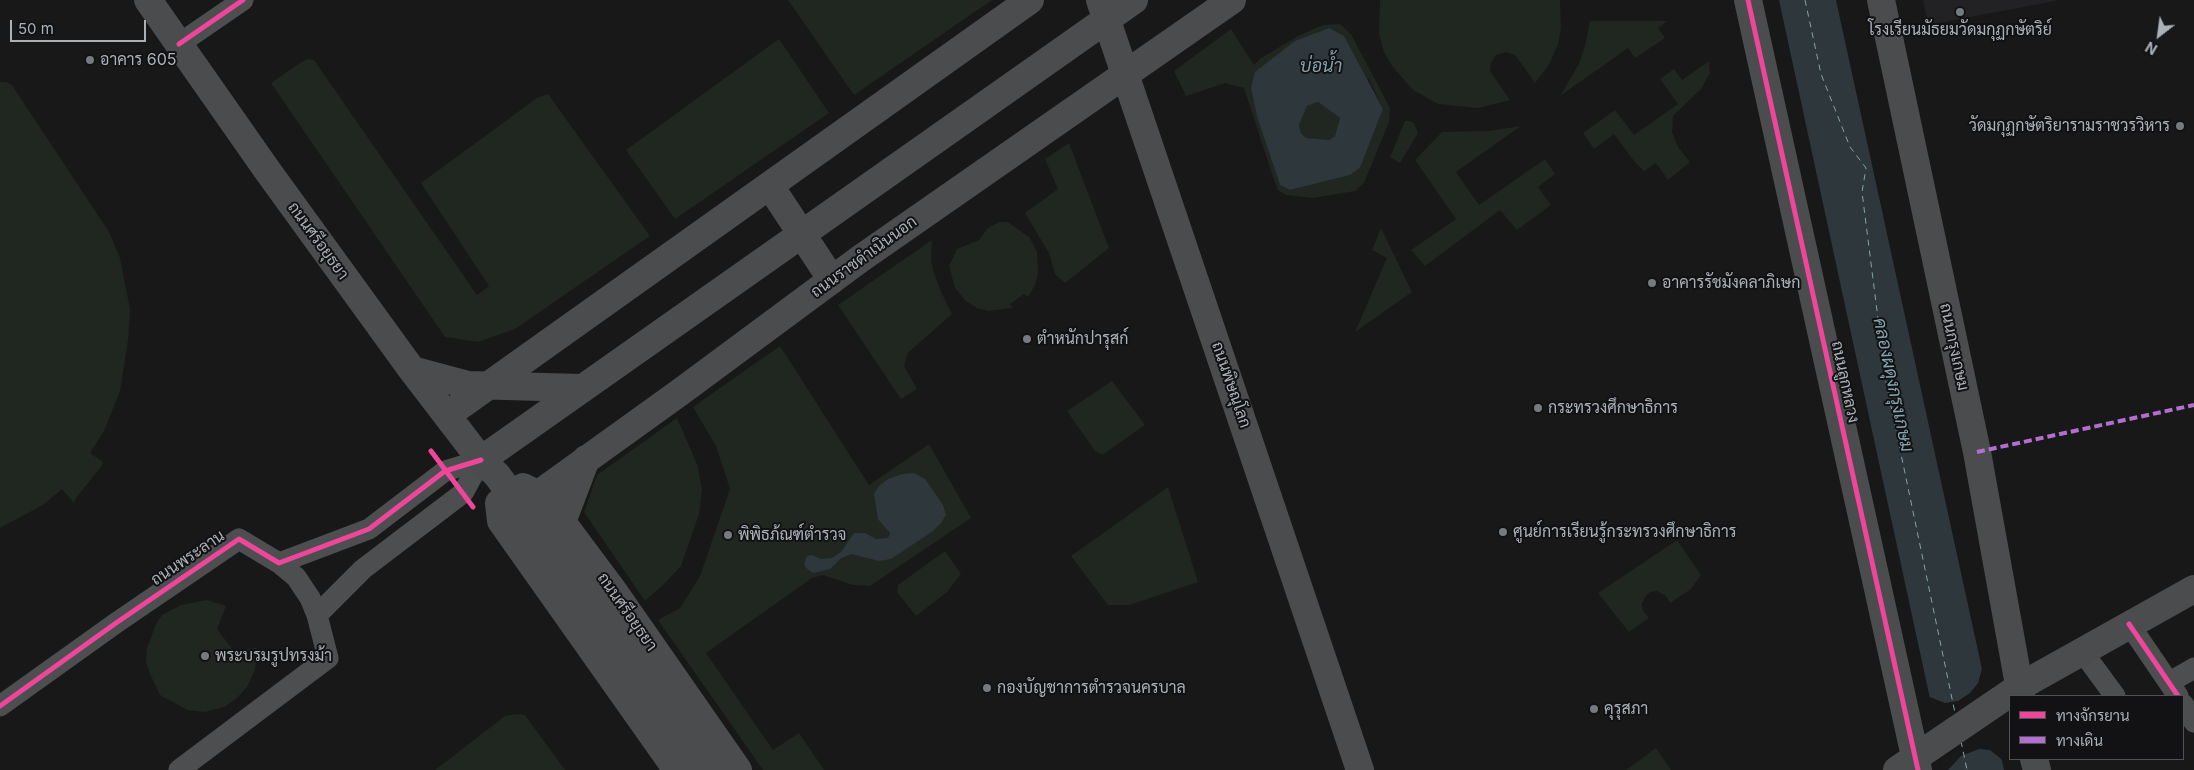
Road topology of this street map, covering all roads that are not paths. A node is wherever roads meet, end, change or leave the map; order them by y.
1 (148, 0) edge
2 (243, 0) edge
3 (1030, 0) edge
4 (1134, 0) edge
5 (1232, 0) edge
6 (1748, 0) edge
7 (1881, 0) edge
8 (1103, 10) edge
9 (179, 44) junction
10 (1126, 74) junction
11 (770, 186) junction
12 (802, 233) junction
13 (832, 280) junction
14 (512, 367) junction
15 (412, 370) junction
16 (487, 386) junction
17 (582, 388) junction
18 (447, 415) junction
19 (586, 459) junction
20 (489, 468) junction
21 (520, 508) junction
22 (562, 522) junction
23 (279, 562) junction
24 (2194, 589) edge
25 (579, 609) junction
26 (316, 615) junction
27 (633, 619) junction
28 (2129, 624) junction
29 (611, 634) junction
30 (2082, 651) junction
31 (2194, 668) edge
32 (2174, 689) edge
33 (2014, 694) edge
34 (2114, 695) edge
35 (2009, 697) edge
36 (0, 706) edge
37 (2184, 706) edge
38 (2194, 722) edge
39 (1916, 760) edge
40 (179, 770) edge
41 (677, 770) edge
42 (708, 770) edge
43 (738, 770) edge
44 (1360, 770) edge

1 - 9 main road, ถนนศรีอยุธยา
2 - 9 street
3 - 11 main road
4 - 8 main road
5 - 10 main road, ถนนราชดำเนินนอก
6 - 39 main road, ถนนลูกหลวง
7 - 33 main road, ถนนกรุงเกษม
8 - 10 main road, ถนนพิษณุโลก
8 - 12 main road
9 - 15 main road, ถนนศรีอยุธยา
10 - 13 main road, ถนนราชดำเนินนอก
10 - 44 main road, ถนนพิษณุโลก
11 - 12 main road
11 - 14 main road
12 - 13 main road
12 - 17 main road
13 - 19 main road, ถนนราชดำเนินนอก
14 - 15 main road
14 - 16 main road
15 - 16 main road
15 - 18 main road, ถนนศรีอยุธยา
16 - 17 main road
16 - 18 main road
17 - 20 main road
18 - 20 main road, ถนนศรีอยุธยา
19 - 21 main road, ถนนราชดำเนินนอก
19 - 22 main road
20 - 21 main road, ถนนศรีอยุธยา
20 - 21 main road, ถนนศรีอยุธยา
20 - 23 street
20 - 26 street
21 - 22 main road, ถนนศรีอยุธยา
21 - 25 main road, ถนนศรีอยุธยา
22 - 27 main road, ถนนศรีอยุธยา
23 - 26 street, ถนนพระลาน
23 - 36 street, ถนนพระลาน
24 - 28 main road
25 - 29 main road, ถนนศรีอยุธยา
25 - 41 main road, ถนนศรีอยุธยา
26 - 40 street, ถนนพระลาน
27 - 29 main road
27 - 43 main road, ถนนศรีอยุธยา
28 - 30 main road
28 - 32 street
29 - 42 main road, ถนนศรีอยุธยา
30 - 33 main road
30 - 34 street
31 - 32 street
35 - 39 main road
37 - 38 street

